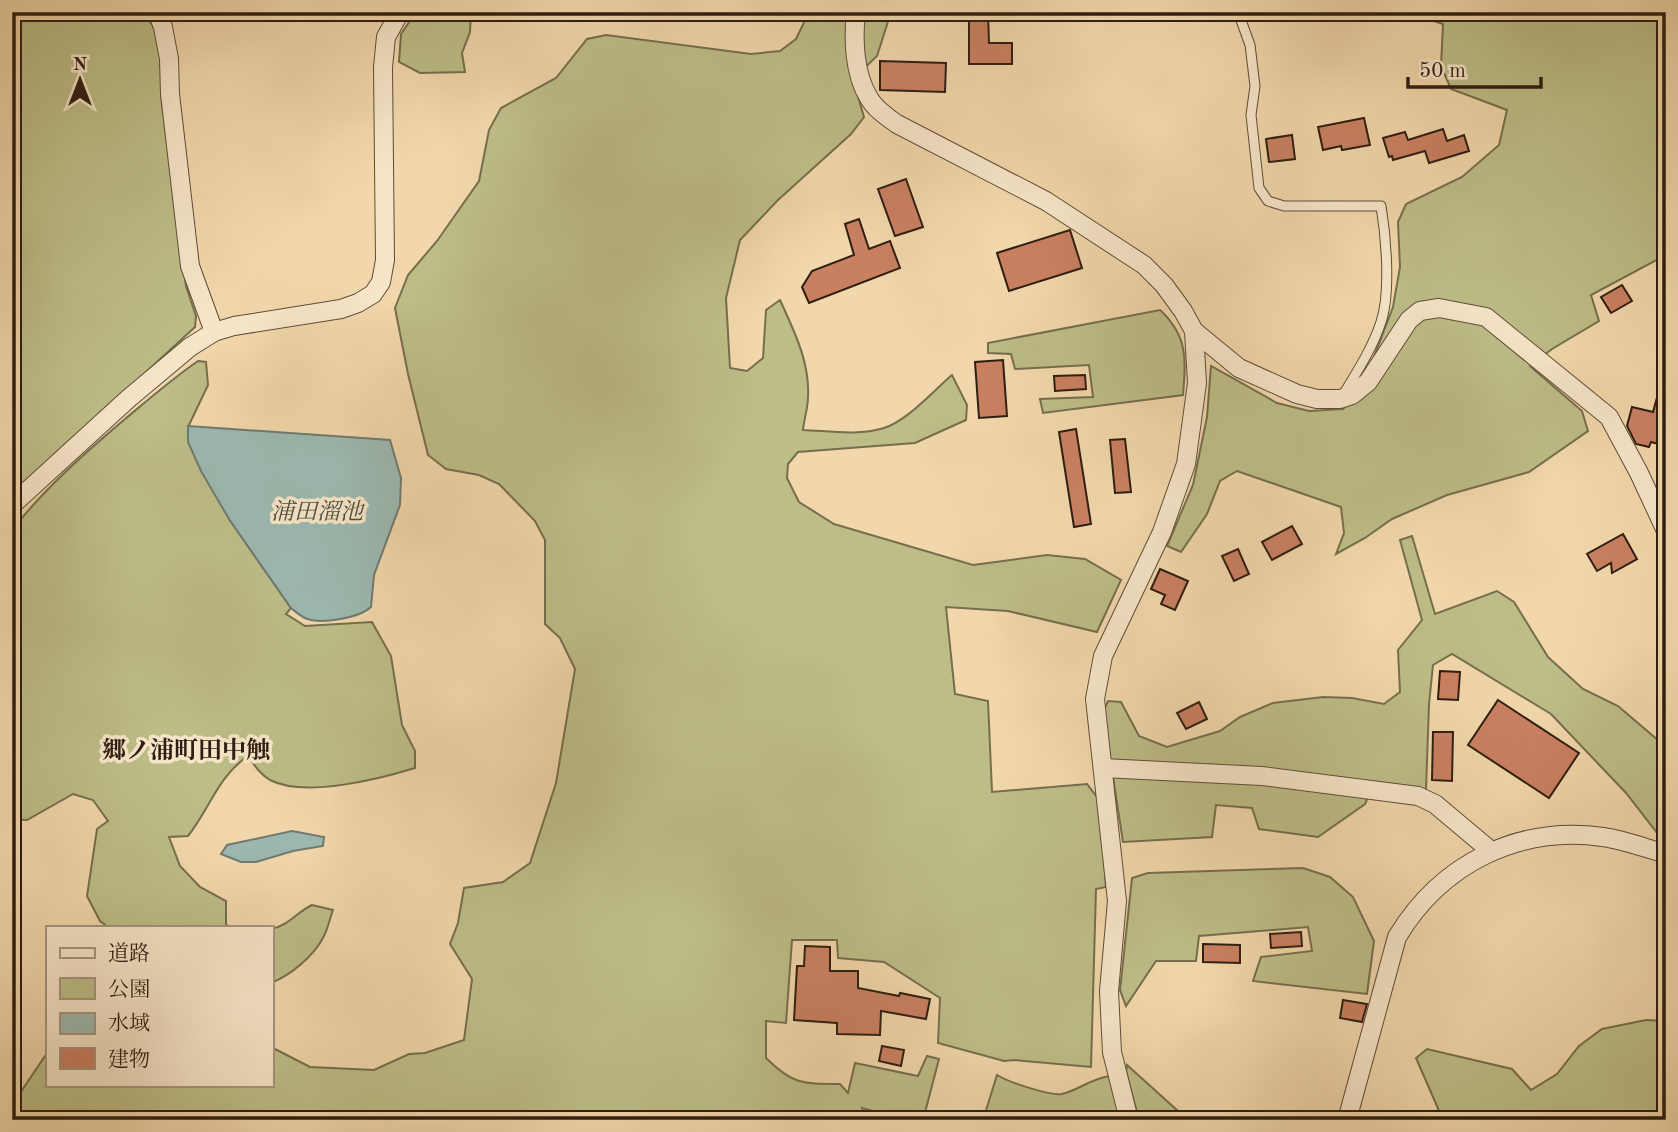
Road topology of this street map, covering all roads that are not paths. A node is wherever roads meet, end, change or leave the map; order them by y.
1 (157, 12) edge
2 (400, 12) edge
3 (856, 12) edge
4 (1238, 12) edge
5 (1194, 331) junction
6 (214, 332) junction
7 (1340, 399) junction
8 (12, 505) edge
9 (1666, 531) edge
10 (1102, 768) junction
11 (1492, 850) junction
12 (1666, 854) edge
13 (1129, 1120) edge
14 (1347, 1120) edge

1 - 6 street
2 - 6 street
3 - 5 street
4 - 7 lane
5 - 7 street
5 - 10 street
6 - 8 street
7 - 9 street
10 - 11 street
10 - 13 street
11 - 12 street
11 - 14 street

